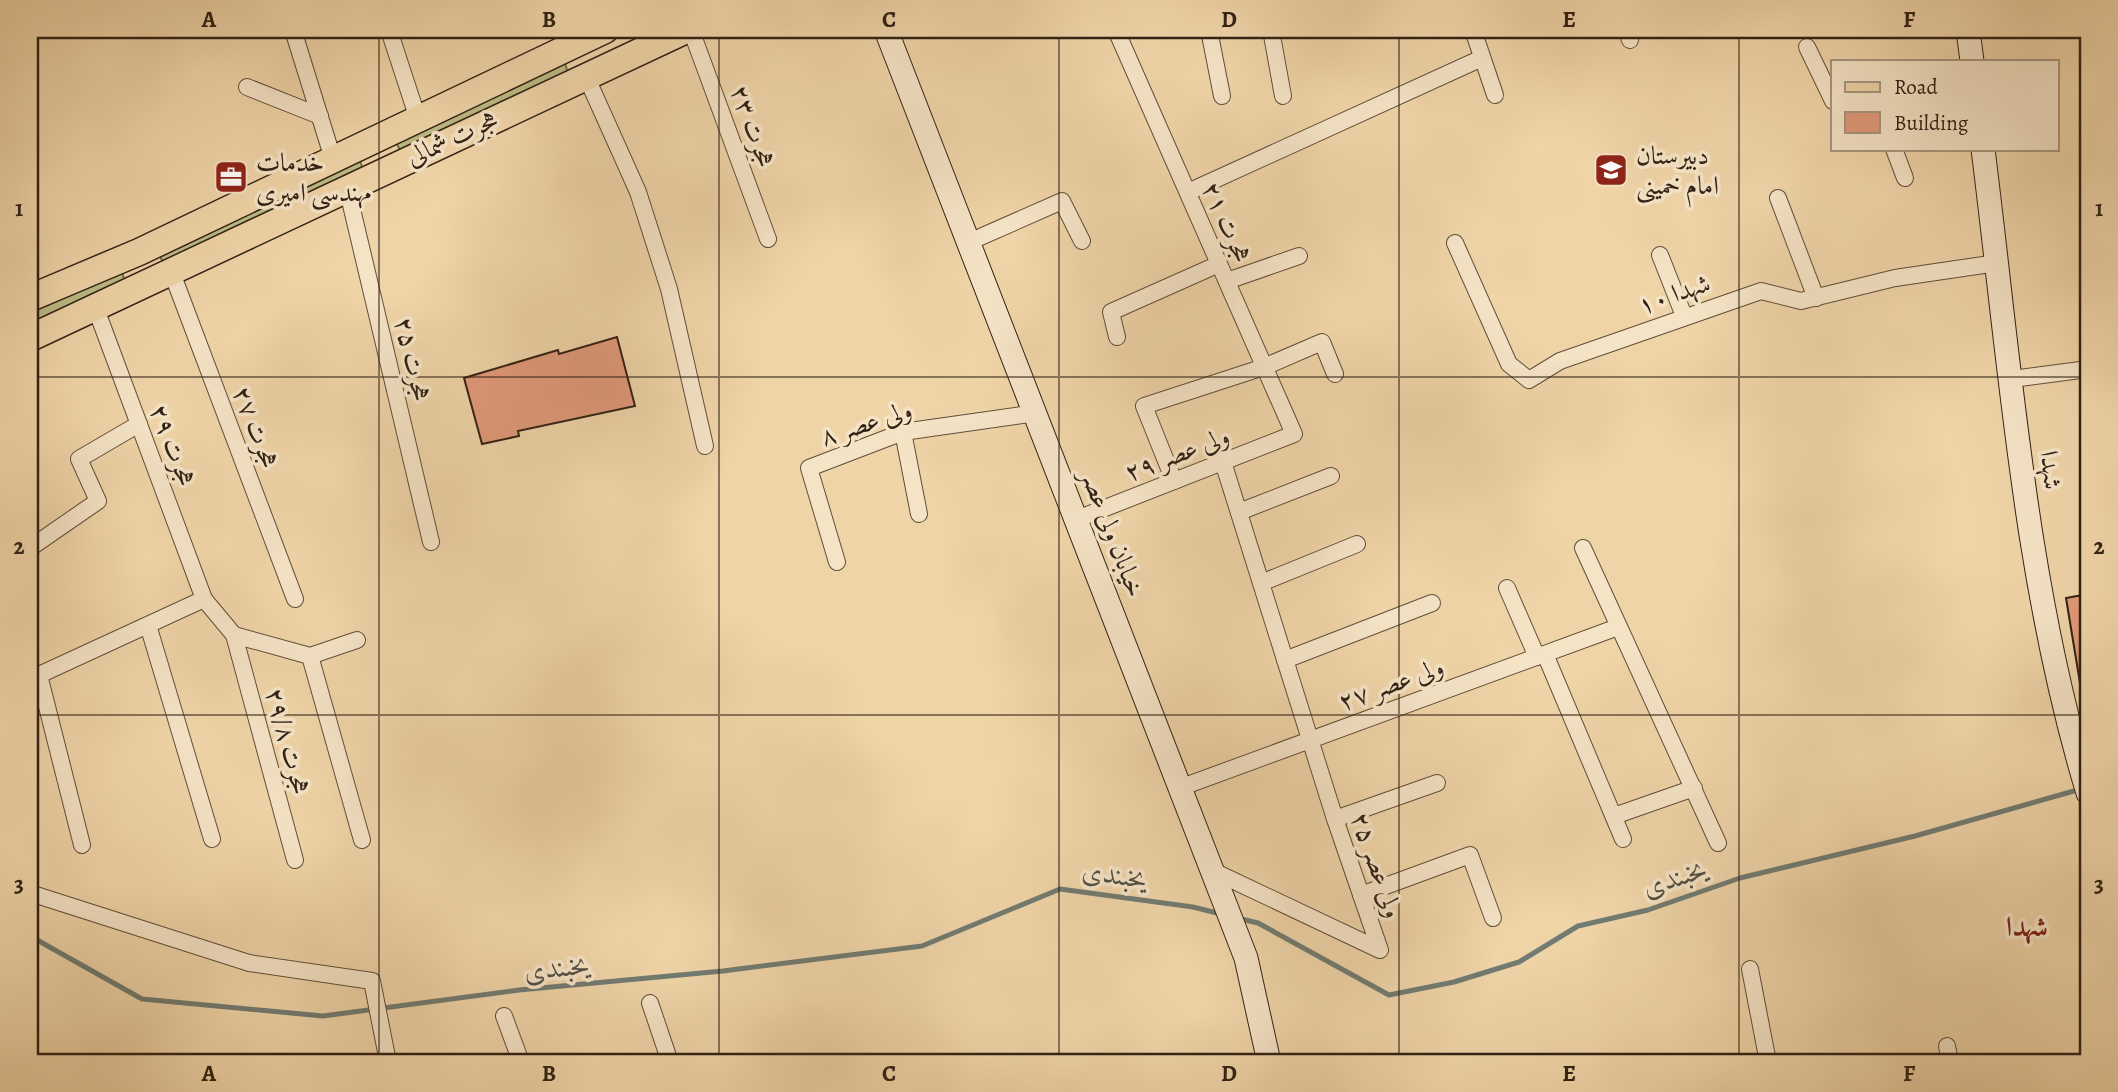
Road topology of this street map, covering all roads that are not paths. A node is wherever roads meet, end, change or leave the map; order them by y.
1 (293, 30) edge
2 (389, 30) edge
3 (605, 30) edge
4 (689, 30) edge
5 (887, 30) edge
6 (1116, 30) edge
7 (1209, 30) edge
8 (1271, 30) edge
9 (1473, 30) edge
10 (1968, 30) edge
11 (1807, 47) dead end
12 (1482, 58) junction
13 (1972, 60) edge
14 (586, 76) junction
15 (247, 87) dead end
16 (1495, 95) dead end
17 (1222, 96) dead end
18 (1283, 96) dead end
19 (1831, 97) edge
20 (320, 116) junction
21 (418, 118) junction
22 (1894, 150) edge
23 (1983, 150) edge
24 (333, 159) junction
25 (1905, 177) dead end
26 (347, 188) junction
27 (1188, 192) junction
28 (1778, 198) dead end
29 (768, 239) dead end
30 (1082, 241) dead end
31 (969, 242) junction
32 (1455, 243) dead end
33 (139, 252) junction
34 (1660, 255) dead end
35 (1299, 256) dead end
36 (1997, 263) junction
37 (1219, 264) junction
38 (163, 277) junction
39 (1227, 281) junction
40 (30, 298) edge
41 (1816, 298) junction
42 (96, 309) junction
43 (1684, 316) junction
44 (1117, 337) dead end
45 (30, 338) edge
46 (1264, 367) junction
47 (2088, 369) edge
48 (1335, 374) dead end
49 (2011, 379) junction
50 (1036, 413) junction
51 (139, 424) junction
52 (903, 432) junction
53 (1294, 434) joint
54 (705, 446) dead end
55 (1223, 462) junction
56 (1331, 476) dead end
57 (1174, 481) junction
58 (1238, 512) junction
59 (919, 514) dead end
60 (1077, 519) junction
61 (432, 542) dead end
62 (1357, 544) dead end
63 (30, 548) edge
64 (1583, 548) dead end
65 (837, 562) dead end
66 (1261, 583) junction
67 (1507, 587) dead end
68 (204, 599) junction
69 (295, 599) dead end
70 (1432, 603) dead end
71 (148, 625) junction
72 (1618, 627) junction
73 (234, 635) junction
74 (357, 640) dead end
75 (1541, 655) junction
76 (310, 656) junction
77 (1285, 660) junction
78 (2075, 729) edge
79 (1310, 740) junction
80 (1437, 783) dead end
81 (1182, 788) junction
82 (1694, 788) junction
83 (2088, 793) edge
84 (1614, 816) junction
85 (1335, 819) junction
86 (212, 839) dead end
87 (1623, 839) dead end
88 (362, 840) dead end
89 (1718, 843) dead end
90 (82, 845) dead end
91 (295, 860) dead end
92 (1213, 871) junction
93 (30, 892) edge
94 (1361, 895) junction
95 (1493, 918) dead end
96 (1750, 969) dead end
97 (650, 1003) dead end
98 (504, 1016) dead end
99 (388, 1062) edge
100 (521, 1062) edge
101 (670, 1062) edge
102 (1269, 1062) edge
103 (1768, 1062) edge

1 - 20 street
2 - 21 street
3 - 21 main road, هجرت شمالی
4 - 14 main road, هجرت شمالی
4 - 29 street, هجرت ۲۳
5 - 31 main road, خیابان ولی عصر
6 - 27 street, هجرت ۲۱
7 - 17 street
8 - 18 street
9 - 12 street
10 - 13 main road
11 - 19 street
12 - 16 street
12 - 27 street
14 - 26 main road, هجرت شمالی
14 - 54 street
15 - 20 street
20 - 24 street
21 - 24 main road, هجرت شمالی
22 - 25 street
23 - 36 main road, شهدا
24 - 33 main road, هجرت شمالی
26 - 38 main road, هجرت شمالی
26 - 61 street, هجرت ۲۵
27 - 37 street, هجرت ۲۱
28 - 41 street
30 - 31 street
31 - 50 main road, خیابان ولی عصر
32 - 43 street, شهدا ۱۰
33 - 38 main road
33 - 40 main road, هجرت شمالی
34 - 43 street
35 - 39 street
36 - 41 street, شهدا ۱۰
36 - 49 main road, شهدا
37 - 39 street, هجرت ۲۱
37 - 44 street
38 - 42 main road, هجرت شمالی
38 - 69 street, هجرت ۲۷
39 - 46 street, هجرت ۲۱
41 - 43 street, شهدا ۱۰
42 - 45 main road, هجرت شمالی
42 - 51 street, هجرت ۲۹
46 - 48 street
46 - 53 street, هجرت ۲۱
46 - 57 street
47 - 49 street
49 - 78 main road, شهدا
50 - 52 street, ولی عصر ۸
50 - 60 main road, خیابان ولی عصر
51 - 63 street
51 - 68 street, هجرت ۲۹
52 - 59 street
52 - 65 street, ولی عصر ۸
53 - 55 street, ولی عصر ۲۹
55 - 57 street, ولی عصر ۲۹
55 - 58 street, ولی عصر ۲۵
56 - 58 street
57 - 60 street, ولی عصر ۲۹
58 - 66 street, ولی عصر ۲۵
60 - 81 main road, خیابان ولی عصر
62 - 66 street
64 - 72 street
66 - 77 street, ولی عصر ۲۵
67 - 75 street
68 - 71 street
68 - 73 street, هجرت ۲۹
70 - 77 street
71 - 86 street
71 - 90 street
72 - 75 street, ولی عصر ۲۷
72 - 82 street
73 - 76 street
73 - 91 street, هجرت ۲۹/۸
74 - 76 street
75 - 79 street, ولی عصر ۲۷
75 - 84 street
76 - 88 street
77 - 79 street, ولی عصر ۲۵
78 - 83 main road, شهدا
79 - 81 street, ولی عصر ۲۷
79 - 85 street, ولی عصر ۲۵
80 - 85 street
81 - 92 main road, خیابان ولی عصر
82 - 84 street
82 - 89 street
84 - 87 street
85 - 94 street, ولی عصر ۲۵
92 - 94 street, ولی عصر ۲۵
92 - 102 main road, خیابان ولی عصر
93 - 99 street
94 - 95 street
96 - 103 street
97 - 101 street
98 - 100 street

